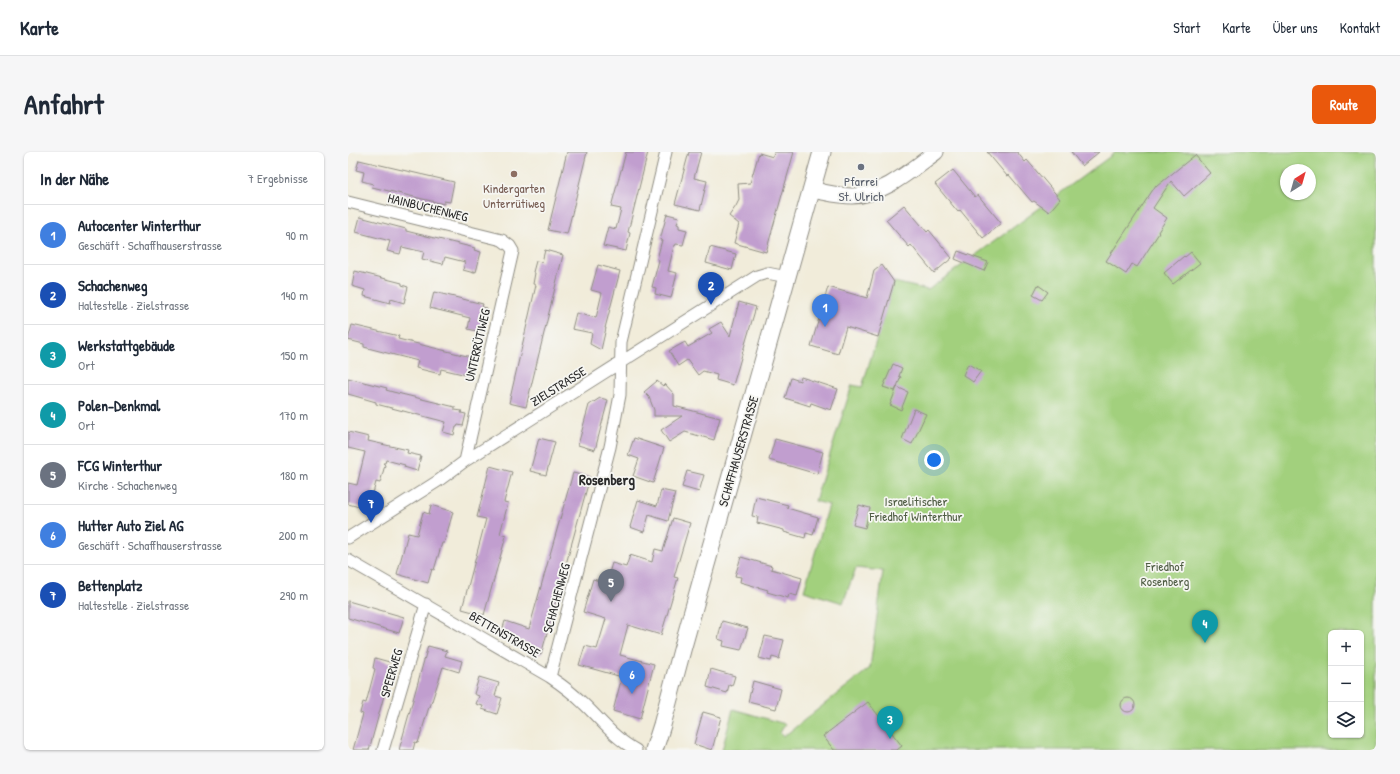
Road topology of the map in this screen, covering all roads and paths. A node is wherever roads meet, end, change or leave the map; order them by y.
1 (666, 152) edge
2 (822, 152) edge
3 (936, 152) edge
4 (812, 190) junction
5 (348, 202) edge
6 (502, 240) joint
7 (787, 277) junction
8 (621, 363) junction
9 (465, 461) junction
10 (348, 538) edge
11 (348, 560) edge
12 (426, 604) junction
13 (550, 677) junction
14 (383, 750) edge
15 (636, 750) edge
16 (654, 750) edge

1 - 8 street, SCHACHENWEG
2 - 4 main road, SCHAFFHAUSERSTRASSE
3 - 4 main road
4 - 7 main road, SCHAFFHAUSERSTRASSE
5 - 6 street, HAINBUCHENWEG
6 - 9 street, UNTERRÜTIWEG
7 - 8 street, ZIELSTRASSE
7 - 16 main road, SCHAFFHAUSERSTRASSE
8 - 9 street, ZIELSTRASSE
8 - 13 street, SCHACHENWEG
9 - 10 street, ZIELSTRASSE
11 - 12 street, BETTENSTRASSE
12 - 13 street, BETTENSTRASSE
12 - 14 street, SPEERWEG
13 - 15 street, BETTENSTRASSE

